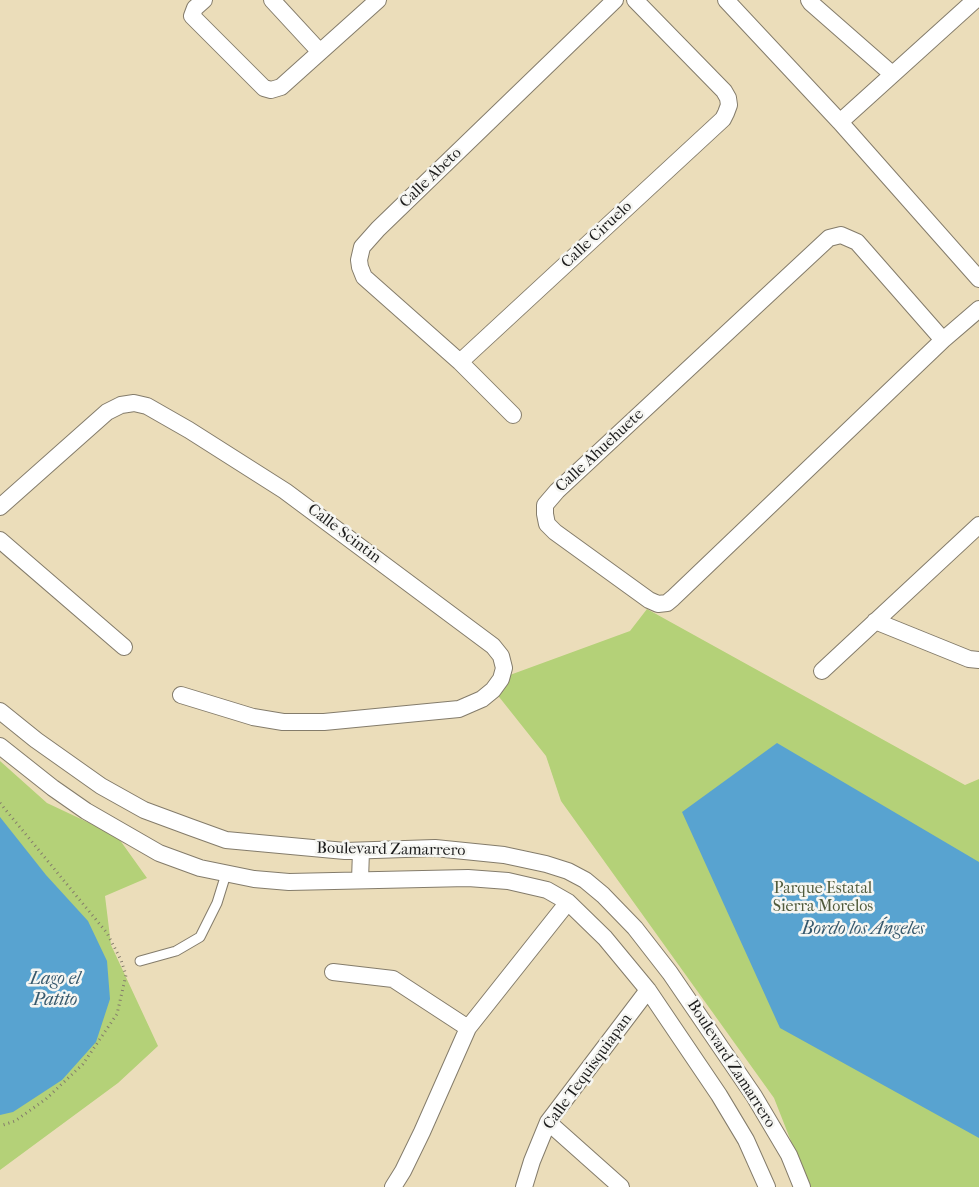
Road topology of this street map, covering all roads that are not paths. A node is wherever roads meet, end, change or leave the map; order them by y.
1 (272, 0) edge
2 (378, 0) edge
3 (616, 0) edge
4 (635, 0) edge
5 (726, 0) edge
6 (809, 0) edge
7 (975, 0) edge
8 (199, 4) edge
9 (320, 52) junction
10 (892, 74) junction
11 (840, 122) junction
12 (979, 279) edge
13 (979, 309) edge
14 (943, 340) junction
15 (460, 362) junction
16 (513, 415) dead end
17 (0, 507) edge
18 (979, 524) edge
19 (0, 540) edge
20 (875, 621) junction
21 (124, 648) dead end
22 (979, 660) edge
23 (822, 671) dead end
24 (181, 694) dead end
25 (0, 711) edge
26 (0, 746) edge
27 (361, 851) junction
28 (226, 874) junction
29 (360, 880) junction
30 (568, 902) junction
31 (140, 961) dead end
32 (333, 972) dead end
33 (648, 990) junction
34 (468, 1028) junction
35 (548, 1122) junction
36 (393, 1187) edge
37 (524, 1187) edge
38 (621, 1187) edge
39 (767, 1187) edge
40 (802, 1187) edge

1 - 9 street
2 - 9 street
3 - 15 street, Calle Abeto
4 - 15 street, Calle Ciruelo
5 - 11 street
6 - 10 street
7 - 10 street
8 - 9 street
10 - 11 street
11 - 12 street
13 - 14 street, Calle Ahuehuete
14 - 14 street, Calle Ahuehuete
15 - 16 street, Calle Abeto
17 - 24 street, Calle Scintin
18 - 20 street
19 - 21 street
20 - 22 street
20 - 23 street
25 - 27 street, Boulevard Zamarrero
26 - 28 street, Boulevard Zamarrero
27 - 29 street
27 - 40 street, Boulevard Zamarrero
28 - 29 street, Boulevard Zamarrero
28 - 31 lane
29 - 30 street, Boulevard Zamarrero
30 - 33 street, Boulevard Zamarrero
30 - 34 street
32 - 34 street
33 - 35 street, Calle Tequisquiapan
33 - 39 street, Boulevard Zamarrero
34 - 36 street
35 - 37 street, Calle Tequisquiapan
35 - 38 street

